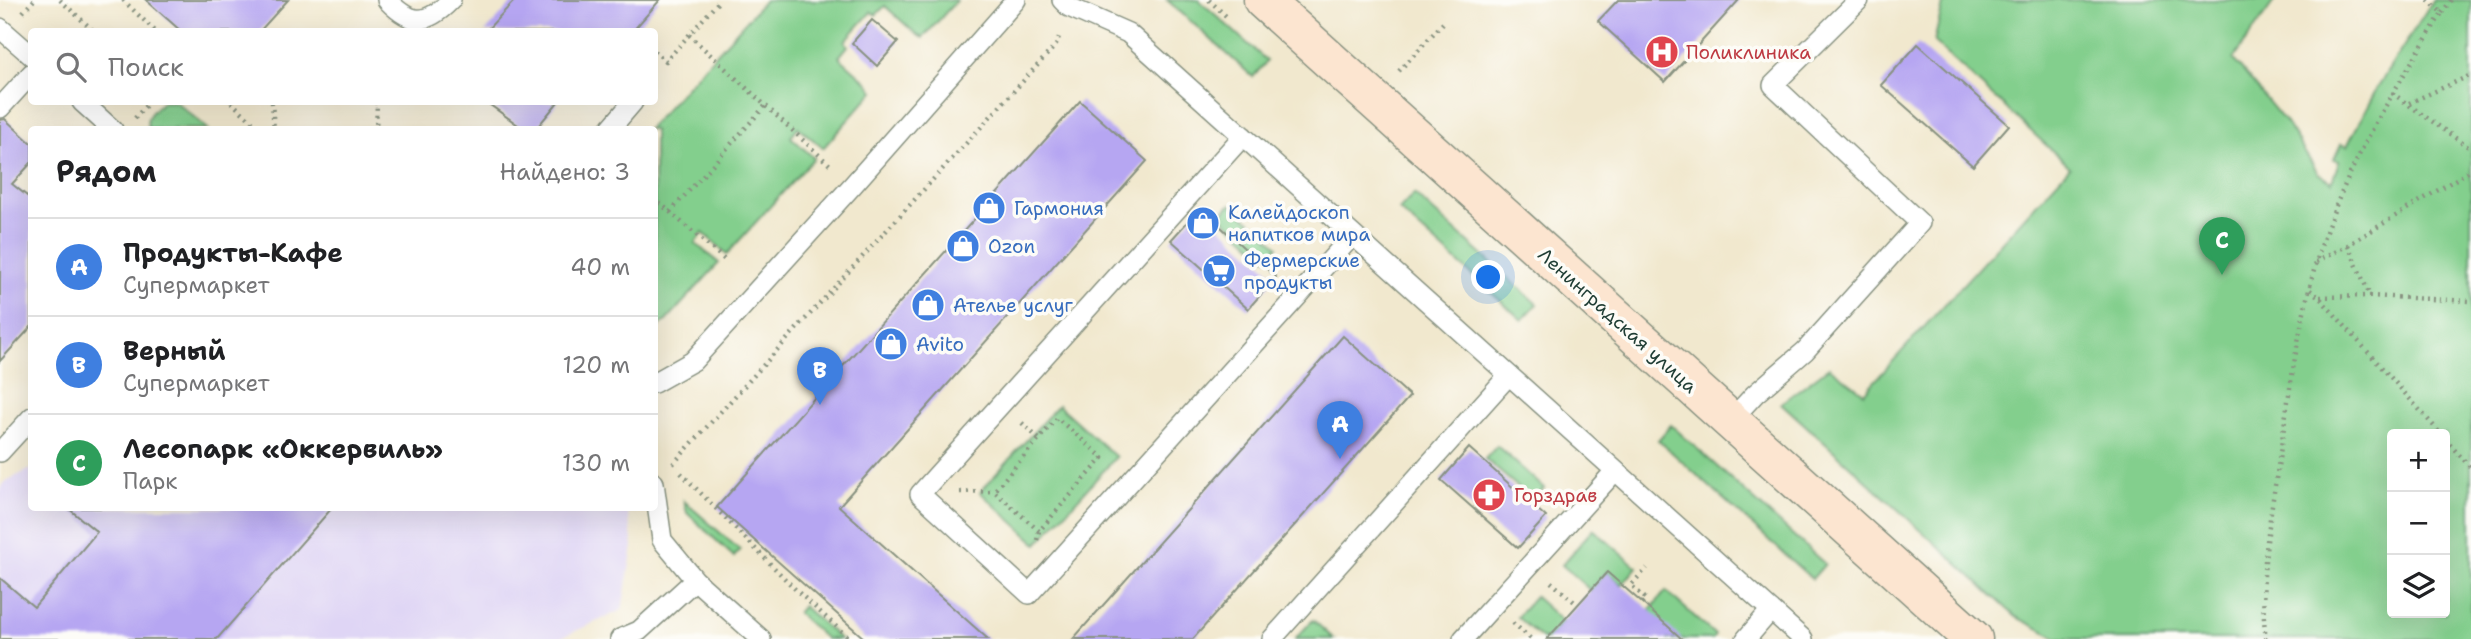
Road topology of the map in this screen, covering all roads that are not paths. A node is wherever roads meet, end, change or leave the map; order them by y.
1 (387, 0) edge
2 (450, 0) edge
3 (1016, 0) edge
4 (1263, 0) edge
5 (1859, 0) edge
6 (1065, 3) edge
7 (0, 27) edge
8 (28, 52) edge
9 (28, 77) edge
10 (85, 105) edge
11 (630, 105) edge
12 (0, 108) edge
13 (109, 126) edge
14 (612, 126) edge
15 (1243, 136) junction
16 (1353, 234) junction
17 (1510, 375) junction
18 (658, 381) edge
19 (28, 421) edge
20 (1730, 421) junction
21 (0, 452) edge
22 (1615, 471) junction
23 (658, 511) edge
24 (695, 580) junction
25 (1771, 610) junction
26 (620, 639) edge
27 (761, 639) edge
28 (1272, 639) edge
29 (1463, 639) edge
30 (1746, 639) edge
31 (1803, 639) edge
32 (1972, 639) edge

1 - 2 lane
3 - 18 lane
4 - 20 street, Ленинградская улица
5 - 20 lane
6 - 15 lane
7 - 8 lane
9 - 12 lane
10 - 13 lane
11 - 14 lane
15 - 16 lane
15 - 16 lane
16 - 17 lane
17 - 22 lane
17 - 28 lane
19 - 21 lane
20 - 32 street, Ленинградская улица
22 - 25 lane
22 - 29 lane
23 - 24 lane
24 - 26 lane
24 - 27 lane
25 - 30 lane
25 - 31 lane

